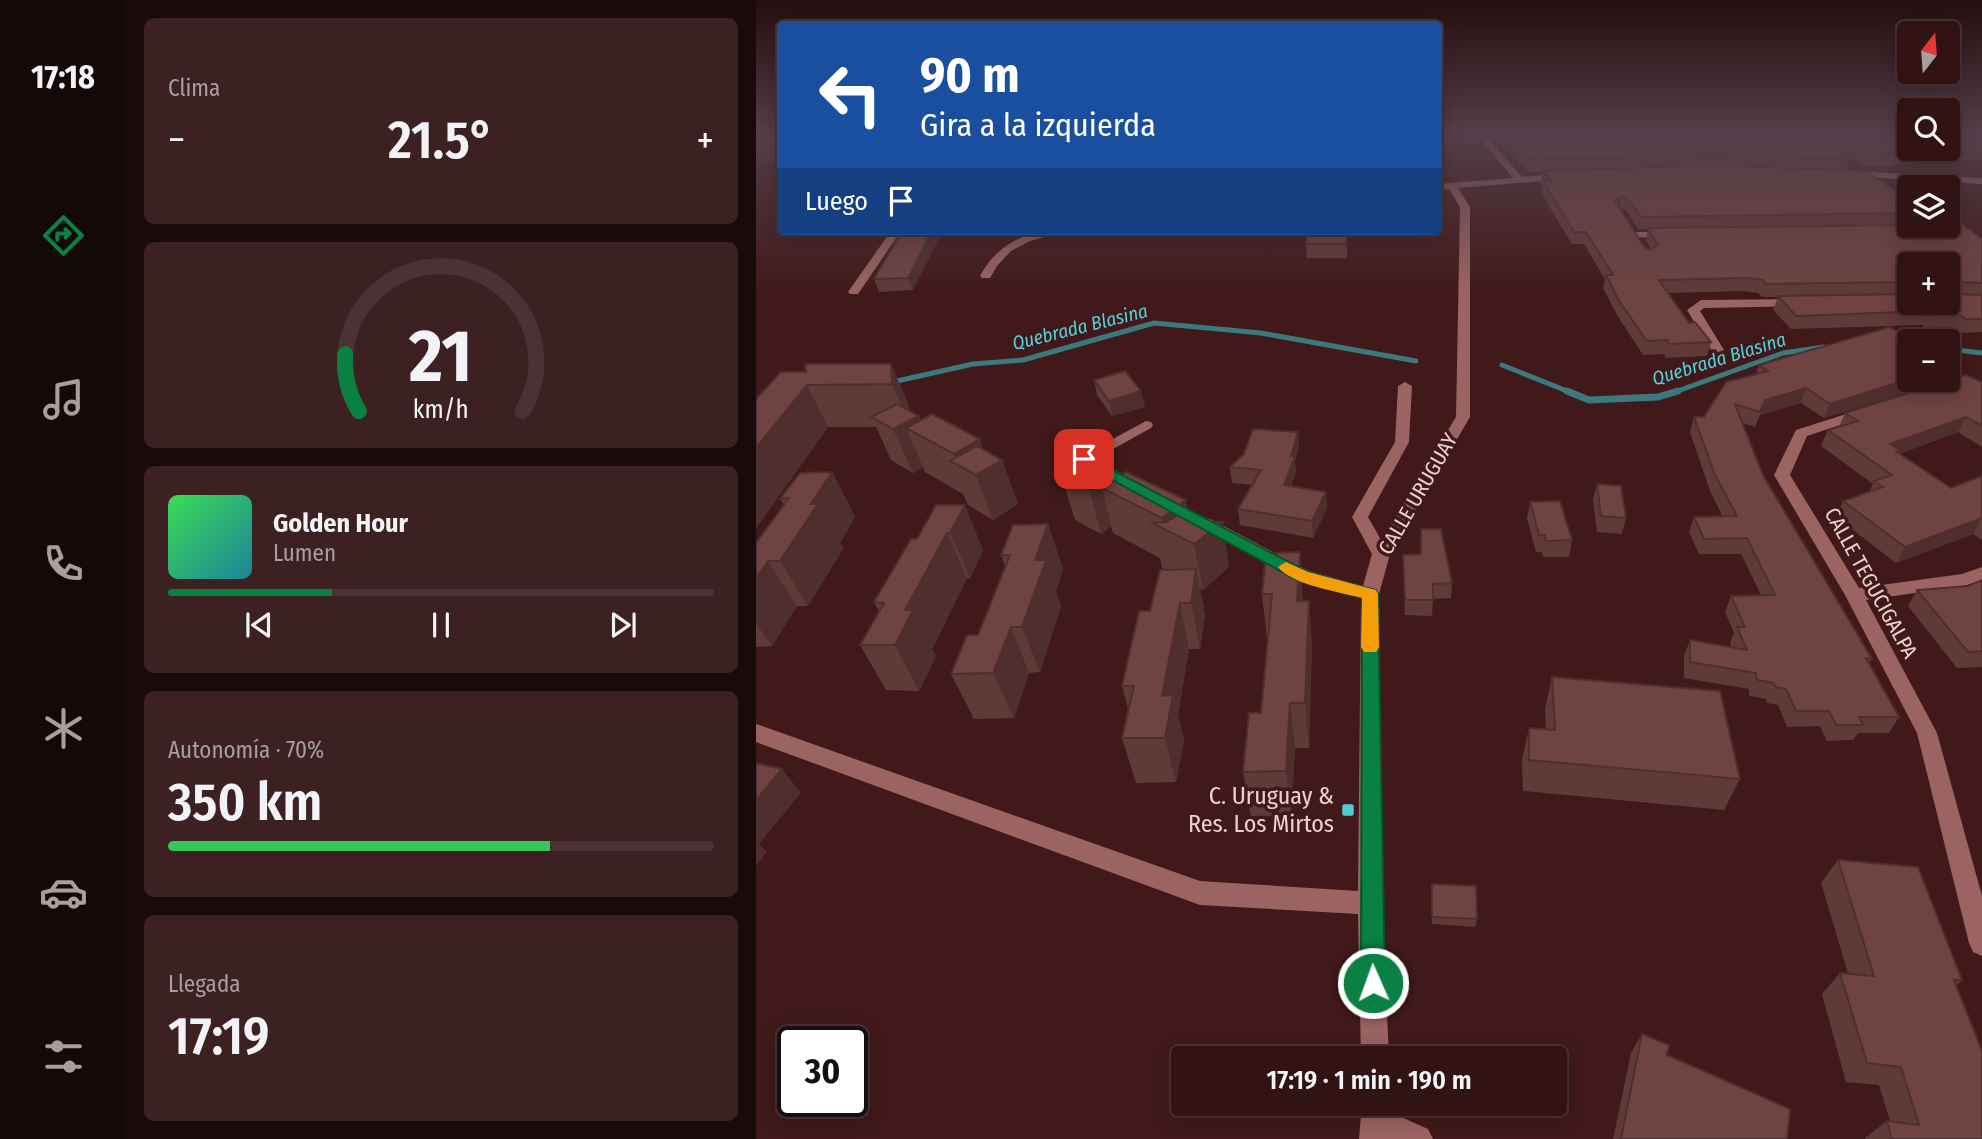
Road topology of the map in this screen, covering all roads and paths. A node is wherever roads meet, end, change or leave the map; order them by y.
1 (1446, 186) edge
2 (1628, 225) edge
3 (1962, 230) edge
4 (1676, 234) edge
5 (893, 235) edge
6 (1041, 235) edge
7 (1635, 235) junction
8 (1982, 242) edge
9 (1642, 246) edge
10 (986, 276) dead end
11 (854, 292) dead end
12 (1812, 303) edge
13 (1718, 350) dead end
14 (1405, 386) dead end
15 (1880, 408) edge
16 (1146, 425) dead end
17 (1151, 495) edge
18 (1186, 514) edge
19 (1381, 554) junction
20 (1982, 573) edge
21 (1370, 594) junction
22 (1854, 595) junction
23 (756, 733) edge
24 (1370, 903) junction
25 (1982, 943) edge
26 (1375, 1046) edge
27 (1375, 1122) edge
28 (1418, 1139) edge

1 - 19 street, CALLE URUGUAY
2 - 7 street
3 - 8 street
4 - 7 street
5 - 11 street
6 - 10 street
7 - 9 street
12 - 13 street
14 - 19 street
15 - 22 street, CALLE TEGUCIGALPA
16 - 17 street
18 - 21 street
19 - 21 street, CALLE URUGUAY
20 - 22 street
21 - 24 street, CALLE URUGUAY
22 - 25 street, CALLE TEGUCIGALPA
23 - 24 street
24 - 26 street, CALLE URUGUAY
27 - 28 street

